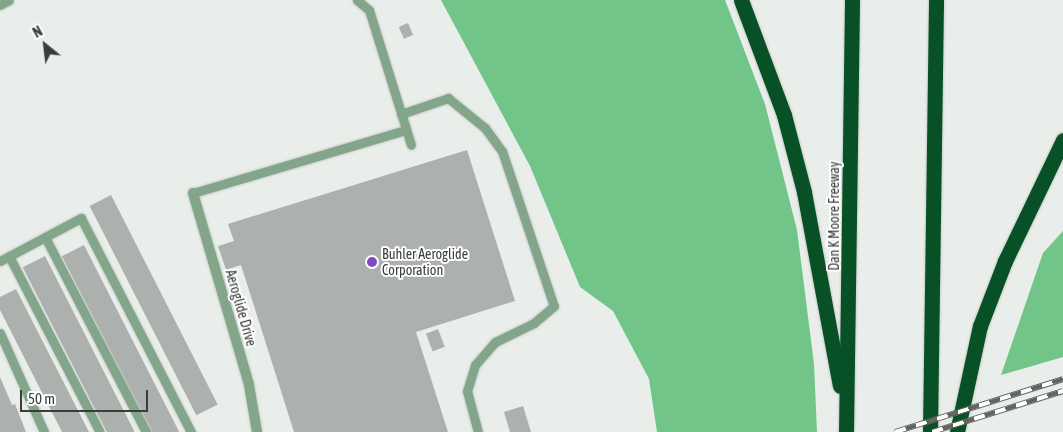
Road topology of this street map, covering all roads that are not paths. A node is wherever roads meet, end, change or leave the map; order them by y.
1 (10, 0) edge
2 (358, 0) edge
3 (741, 0) edge
4 (852, 0) edge
5 (936, 0) edge
6 (0, 5) edge
7 (401, 114) junction
8 (406, 130) junction
9 (1063, 140) edge
10 (411, 145) dead end
11 (194, 193) joint
12 (45, 237) junction
13 (9, 256) junction
14 (0, 261) edge
15 (0, 333) edge
16 (846, 425) edge
17 (44, 432) edge
18 (100, 432) edge
19 (146, 432) edge
20 (190, 432) edge
21 (257, 432) edge
22 (478, 432) edge
23 (930, 432) edge
24 (957, 432) edge

1 - 6 lane
2 - 7 lane
3 - 16 highway
4 - 16 highway, Dan K Moore Freeway
5 - 23 highway
7 - 8 lane
7 - 22 lane
8 - 10 lane
8 - 11 lane
9 - 24 highway
11 - 21 street, Aeroglide Drive
12 - 13 lane
12 - 19 lane
12 - 20 lane
13 - 14 lane
13 - 18 lane
15 - 17 lane

